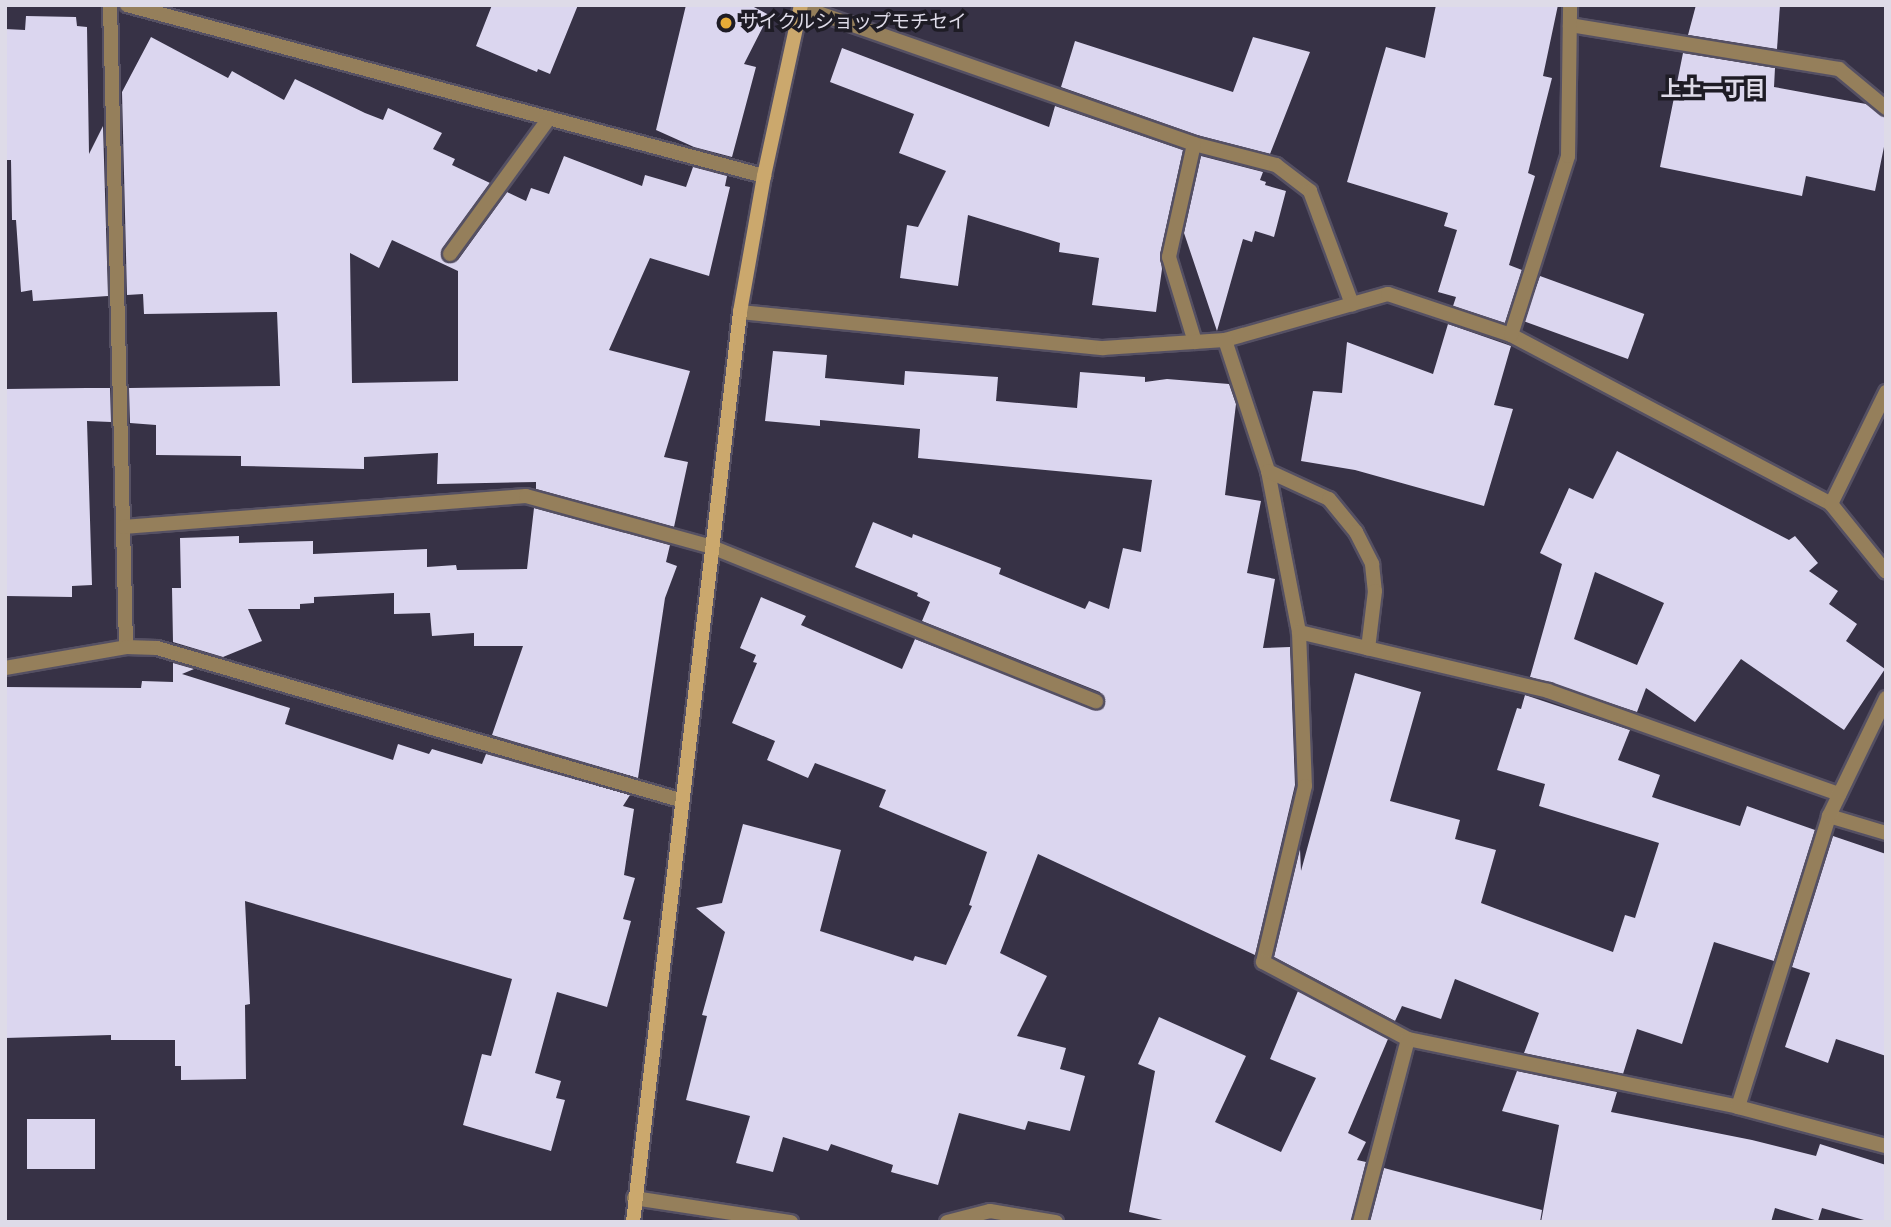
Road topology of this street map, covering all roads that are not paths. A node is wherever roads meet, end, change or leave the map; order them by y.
1 (110, 5) edge
2 (127, 5) edge
3 (1570, 5) edge
4 (801, 6) edge
5 (1570, 25) junction
6 (1886, 108) edge
7 (549, 118) junction
8 (1194, 144) junction
9 (764, 176) junction
10 (450, 254) dead end
11 (1352, 304) junction
12 (740, 312) junction
13 (1511, 335) junction
14 (1225, 340) junction
15 (1195, 342) junction
16 (1886, 392) edge
17 (1268, 471) junction
18 (1831, 504) junction
19 (123, 527) junction
20 (712, 547) junction
21 (1886, 572) edge
22 (1299, 632) junction
23 (126, 647) junction
24 (1368, 649) junction
25 (5, 668) edge
26 (1886, 698) edge
27 (1096, 701) dead end
28 (1839, 794) junction
29 (680, 800) junction
30 (1829, 816) junction
31 (1886, 833) edge
32 (1408, 1039) junction
33 (1738, 1107) junction
34 (1886, 1146) edge
35 (634, 1198) junction
36 (633, 1222) edge
37 (791, 1222) edge
38 (947, 1222) edge
39 (1056, 1222) edge
40 (1360, 1222) edge

1 - 19 street
2 - 7 street
3 - 5 street
4 - 8 street
4 - 9 street
5 - 6 street
5 - 13 street
7 - 9 street
7 - 10 street
8 - 11 street
8 - 15 street
9 - 12 street
11 - 13 street
11 - 14 street
12 - 15 street
12 - 20 street
13 - 18 street
14 - 15 street
14 - 17 street
16 - 18 street
17 - 22 street
17 - 24 street
18 - 21 street
19 - 20 street
19 - 23 street
20 - 27 street
20 - 29 street
22 - 24 street
22 - 32 street
23 - 25 street
23 - 29 street
24 - 28 street
26 - 28 street
28 - 30 street
29 - 35 street
30 - 31 street
30 - 33 street
32 - 33 street
32 - 40 street
33 - 34 street
35 - 36 street
35 - 37 street
38 - 39 street

